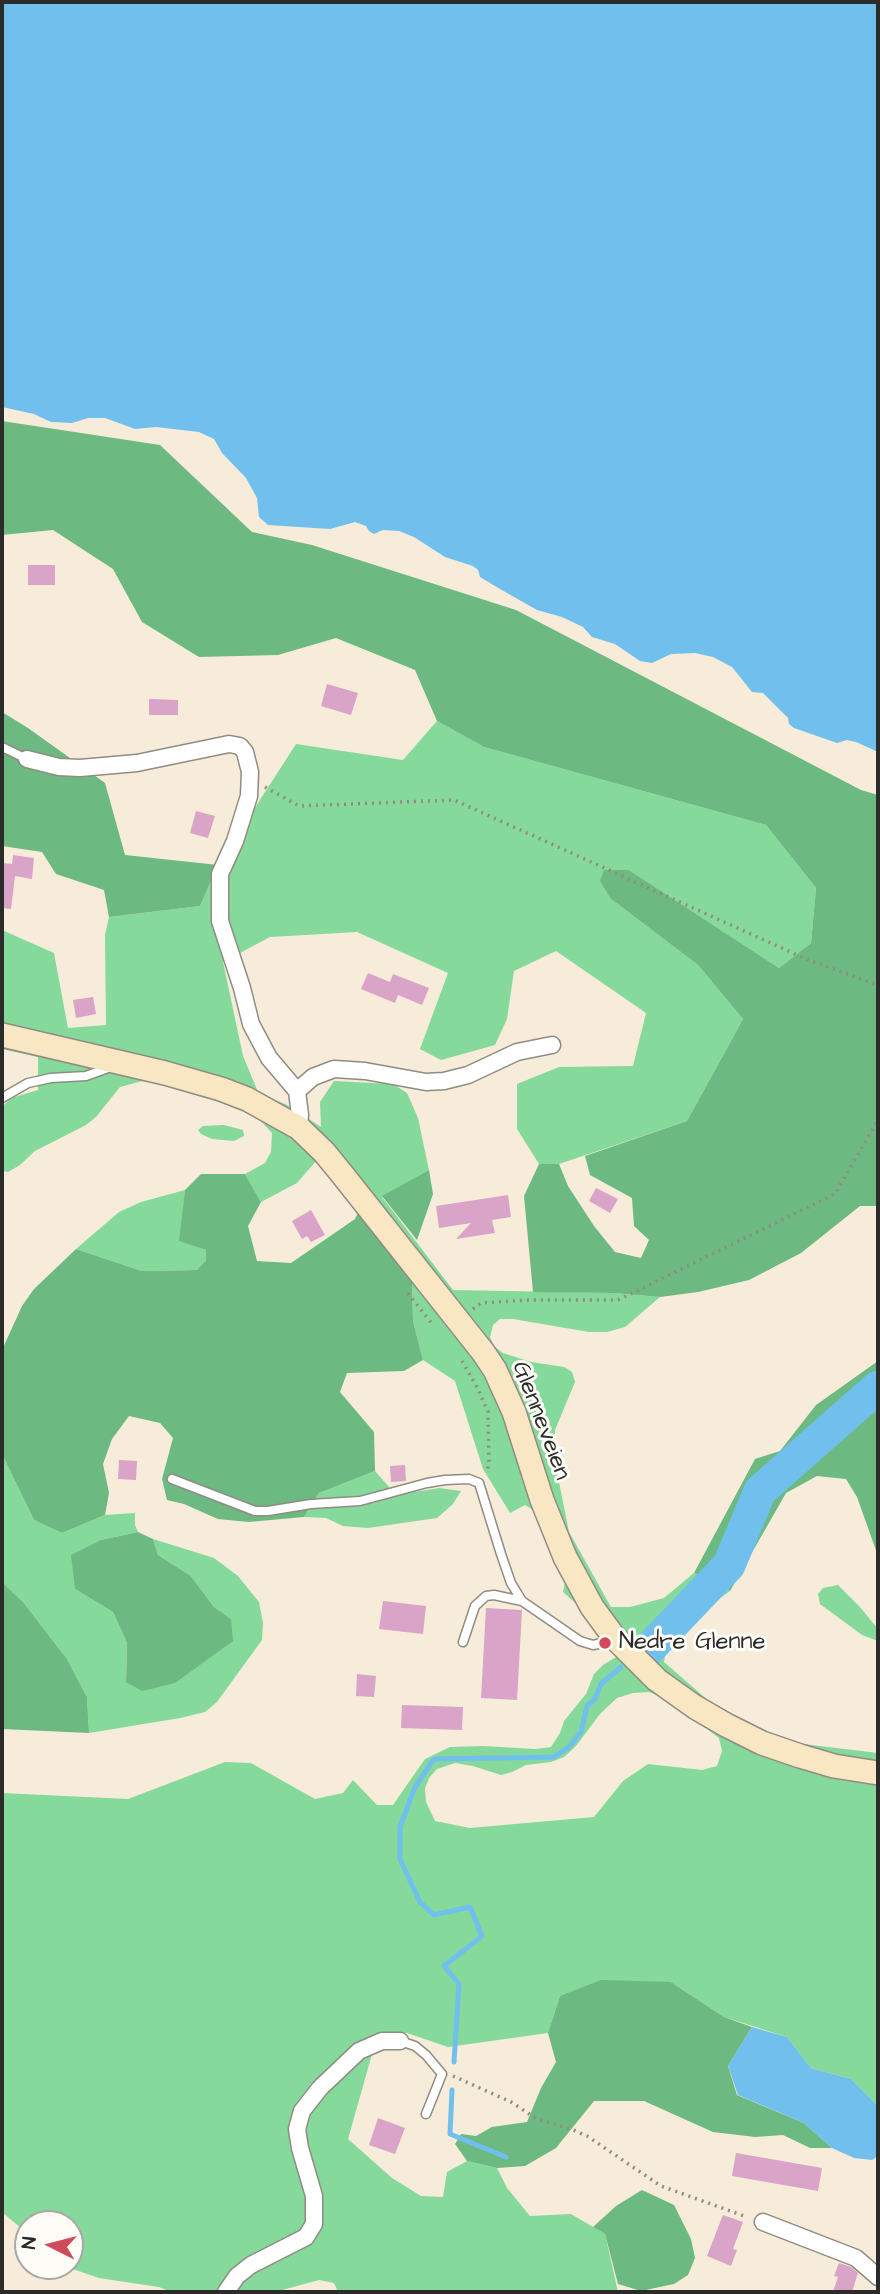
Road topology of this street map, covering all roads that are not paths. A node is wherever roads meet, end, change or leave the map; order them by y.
1 (2, 747) edge
2 (27, 759) joint
3 (2, 1035) edge
4 (552, 1045) dead end
5 (111, 1061) junction
6 (297, 1091) junction
7 (2, 1098) edge
8 (299, 1128) junction
9 (172, 1479) dead end
10 (522, 1601) junction
11 (614, 1637) junction
12 (463, 1642) dead end
13 (878, 1773) edge
14 (400, 2041) joint
15 (426, 2114) dead end
16 (763, 2222) road end
17 (878, 2277) edge
18 (226, 2292) edge

1 - 2 lane
2 - 6 street
3 - 5 main road, Glenneveien
4 - 6 street
5 - 7 lane
5 - 8 main road, Glenneveien
6 - 8 street
8 - 11 main road, Glenneveien
9 - 10 lane
10 - 11 lane
10 - 12 lane
11 - 13 main road, Glenneveien
14 - 15 lane
14 - 18 street
16 - 17 street

